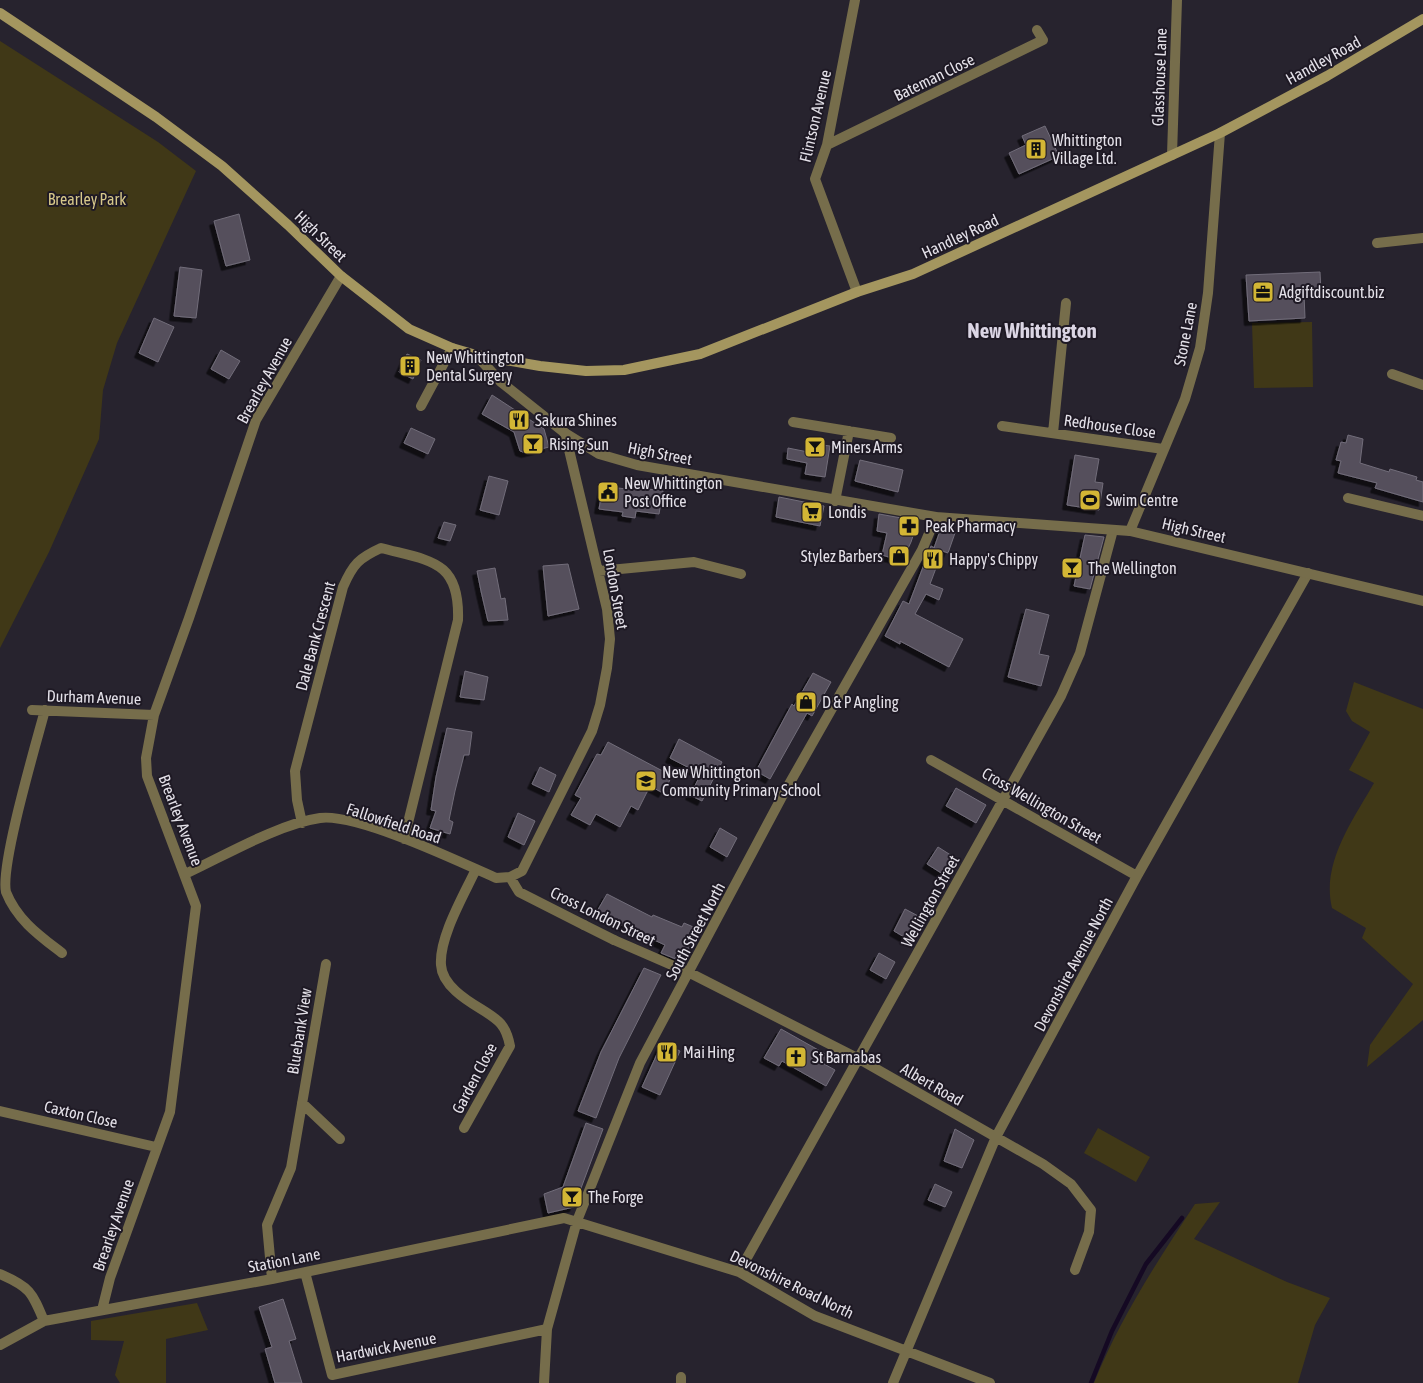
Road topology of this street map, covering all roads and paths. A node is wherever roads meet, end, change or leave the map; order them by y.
1 (855, 0) edge
2 (1177, 0) edge
3 (0, 14) edge
4 (1423, 19) edge
5 (1038, 30) dead end
6 (1220, 133) junction
7 (827, 145) junction
8 (1172, 155) junction
9 (1423, 238) edge
10 (1377, 243) dead end
11 (341, 276) junction
12 (857, 292) junction
13 (1066, 303) dead end
14 (452, 348) junction
15 (476, 355) junction
16 (1392, 374) dead end
17 (1423, 385) edge
18 (421, 406) dead end
19 (793, 422) dead end
20 (1002, 426) dead end
21 (848, 431) junction
22 (565, 433) junction
23 (1053, 433) junction
24 (891, 438) dead end
25 (1163, 449) junction
26 (1348, 498) dead end
27 (835, 501) junction
28 (1423, 516) edge
29 (936, 517) junction
30 (1113, 530) junction
31 (1130, 531) junction
32 (599, 571) junction
33 (1308, 573) junction
34 (741, 574) dead end
35 (1423, 599) edge
36 (32, 710) dead end
37 (46, 710) junction
38 (154, 715) junction
39 (931, 760) dead end
40 (1003, 800) junction
41 (302, 823) junction
42 (404, 839) junction
43 (476, 869) junction
44 (186, 874) junction
45 (1137, 876) junction
46 (510, 877) junction
47 (62, 953) dead end
48 (326, 964) dead end
49 (690, 973) junction
50 (859, 1060) junction
51 (302, 1103) junction
52 (0, 1111) edge
53 (464, 1128) dead end
54 (996, 1137) junction
55 (340, 1139) dead end
56 (156, 1147) junction
57 (577, 1221) junction
58 (1075, 1270) dead end
59 (305, 1272) junction
60 (739, 1272) junction
61 (0, 1274) edge
62 (272, 1279) junction
63 (102, 1310) junction
64 (44, 1321) junction
65 (547, 1329) junction
66 (0, 1345) edge
67 (906, 1351) junction
68 (544, 1383) edge
69 (893, 1383) edge
70 (990, 1383) edge

1 - 7 street, Flintson Avenue
2 - 8 street, Glasshouse Lane
3 - 11 main road, High Street
4 - 6 main road, Handley Road
5 - 7 street, Bateman Close
6 - 8 main road, Handley Road
6 - 25 street, Stone Lane
7 - 12 street, Flintson Avenue
8 - 12 main road, Handley Road
9 - 10 street
11 - 14 main road, High Street
11 - 38 street, Brearley Avenue
12 - 15 main road, Handley Road
13 - 23 street, Redhouse Close
14 - 15 main road, High Street
14 - 18 street
15 - 22 street, High Street
16 - 17 street
19 - 21 street
20 - 23 street, Redhouse Close
21 - 24 street
21 - 27 street
22 - 27 street, High Street
22 - 32 street, London Street
23 - 25 street, Redhouse Close
25 - 31 street, Stone Lane
26 - 28 street
27 - 29 street, High Street
29 - 30 street, High Street
29 - 49 street, South Street North
30 - 31 street, High Street
30 - 40 street, Wellington Street
31 - 33 street, High Street
32 - 34 street
32 - 46 street, London Street
33 - 35 street, High Street
33 - 45 street, Devonshire Avenue North
36 - 37 street, Durham Avenue
37 - 38 street, Durham Avenue
37 - 47 street
38 - 44 street, Brearley Avenue
39 - 40 street, Cross Wellington Street
40 - 45 street, Cross Wellington Street
40 - 50 street, Wellington Street
41 - 42 street, Fallowfield Road
41 - 42 street, Dale Bank Crescent
41 - 44 street, Fallowfield Road
42 - 43 street, Fallowfield Road
43 - 46 street, Fallowfield Road
43 - 53 street, Garden Close
44 - 56 street, Brearley Avenue
45 - 54 street, Devonshire Avenue North
46 - 49 street, Cross London Street
48 - 51 street, Bluebank View
49 - 50 street, Albert Road
49 - 57 street, South Street North
50 - 54 street, Albert Road
50 - 60 street, Wellington Street
51 - 55 street
51 - 62 street, Bluebank View
52 - 56 street, Caxton Close
54 - 58 street, Albert Road
54 - 67 street, Devonshire Avenue North
56 - 63 street, Brearley Avenue
57 - 59 street, Station Lane
57 - 60 street, Devonshire Road North
57 - 65 street, South Street North
59 - 62 street, Station Lane
59 - 65 street, Hardwick Avenue
60 - 67 street, Devonshire Road North
61 - 64 street
62 - 63 street, Station Lane
63 - 64 street, Station Lane
64 - 66 street, Station Lane
65 - 68 street, South Street North
67 - 69 street, Devonshire Avenue North
67 - 70 street, Devonshire Road North

